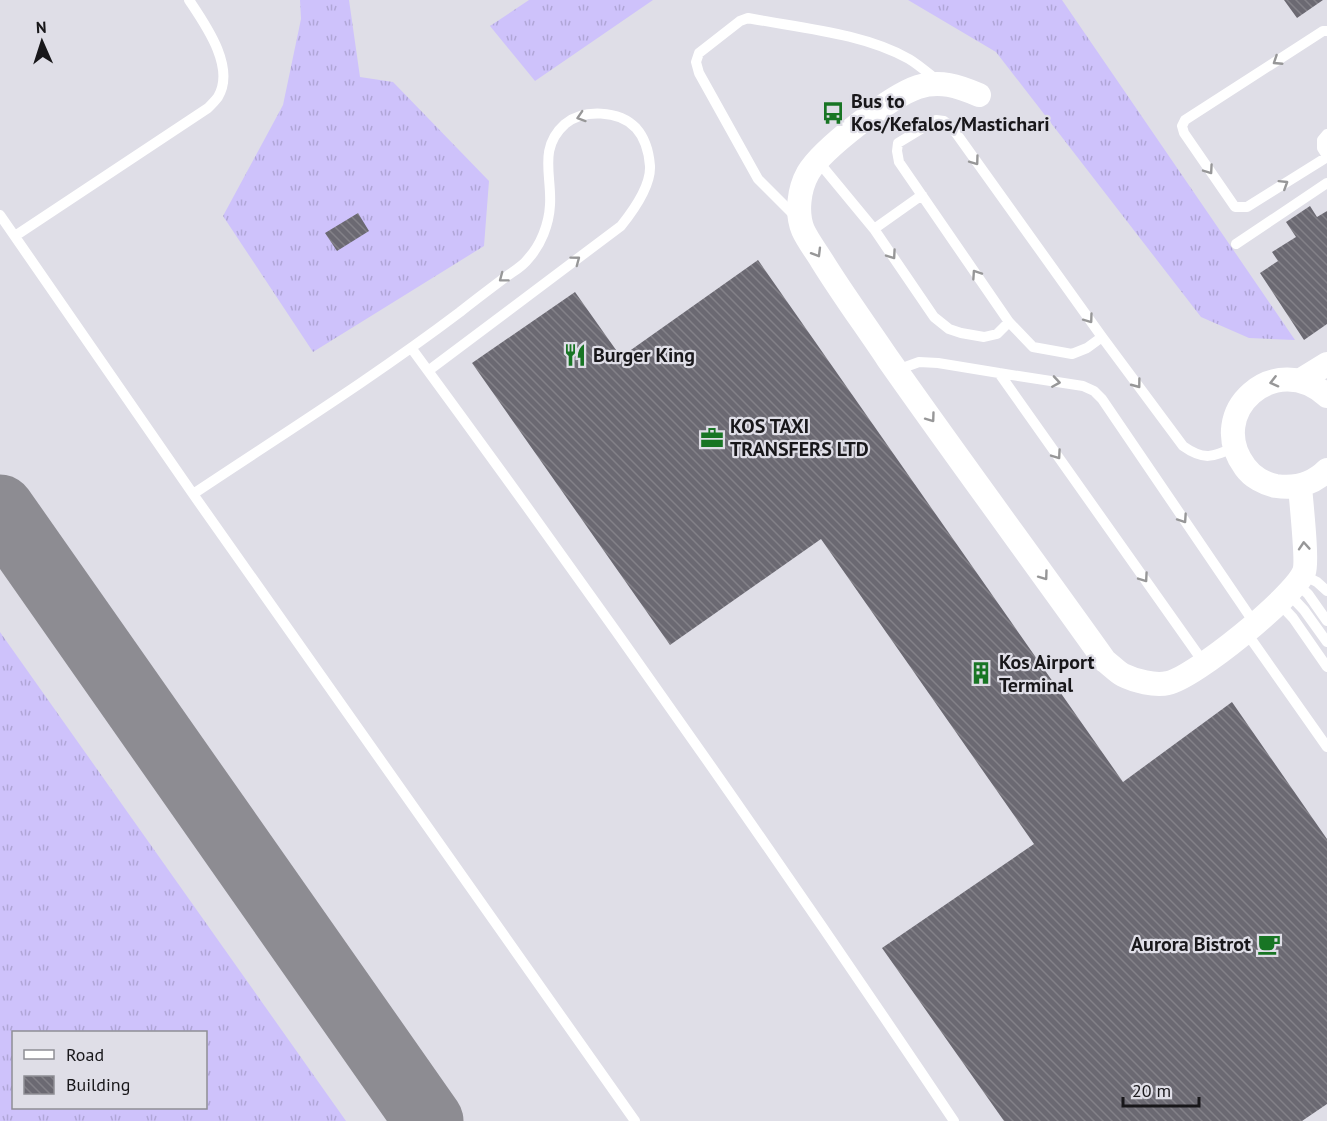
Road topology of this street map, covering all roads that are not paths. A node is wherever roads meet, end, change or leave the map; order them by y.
1 (189, 0) edge
2 (1327, 31) edge
3 (941, 83) junction
4 (979, 95) dead end
5 (1327, 134) edge
6 (1327, 157) edge
7 (817, 160) junction
8 (1327, 183) edge
9 (922, 195) junction
10 (0, 215) edge
11 (800, 215) junction
12 (874, 229) junction
13 (15, 236) junction
14 (1236, 243) dead end
15 (1008, 322) junction
16 (1102, 337) junction
17 (412, 349) junction
18 (1327, 364) edge
19 (897, 370) junction
20 (428, 371) junction
21 (999, 372) junction
22 (1301, 380) junction
23 (1327, 396) edge
24 (1235, 447) junction
25 (1327, 470) edge
26 (1300, 486) junction
27 (194, 494) junction
28 (1292, 589) junction
29 (1327, 591) edge
30 (1327, 621) edge
31 (1251, 628) junction
32 (1327, 642) edge
33 (1204, 663) junction
34 (1327, 667) edge
35 (1327, 747) edge
36 (635, 1121) edge
37 (954, 1121) edge

1 - 13 lane
2 -> 6 lane
3 - 4 street
3 - 7 street
3 - 11 lane
5 - 6 lane
7 - 11 street
7 - 12 lane
8 - 14 lane
9 - 12 lane
15 -> 9 lane
9 -> 16 lane
10 - 13 lane
11 -> 19 street
12 -> 15 lane
13 - 27 lane
15 - 16 lane
16 -> 24 lane
17 - 20 lane
20 -> 17 lane
17 - 27 lane
18 - 22 street
19 - 21 lane
19 -> 33 street
20 - 37 lane
21 -> 31 lane
21 -> 33 lane
22 - 23 street
22 -> 24 street
24 - 26 street
25 - 26 street
28 -> 26 street
27 - 36 lane
28 - 29 lane
28 - 30 lane
28 - 31 street
28 - 32 lane
28 - 34 lane
31 - 33 street
31 - 35 lane

